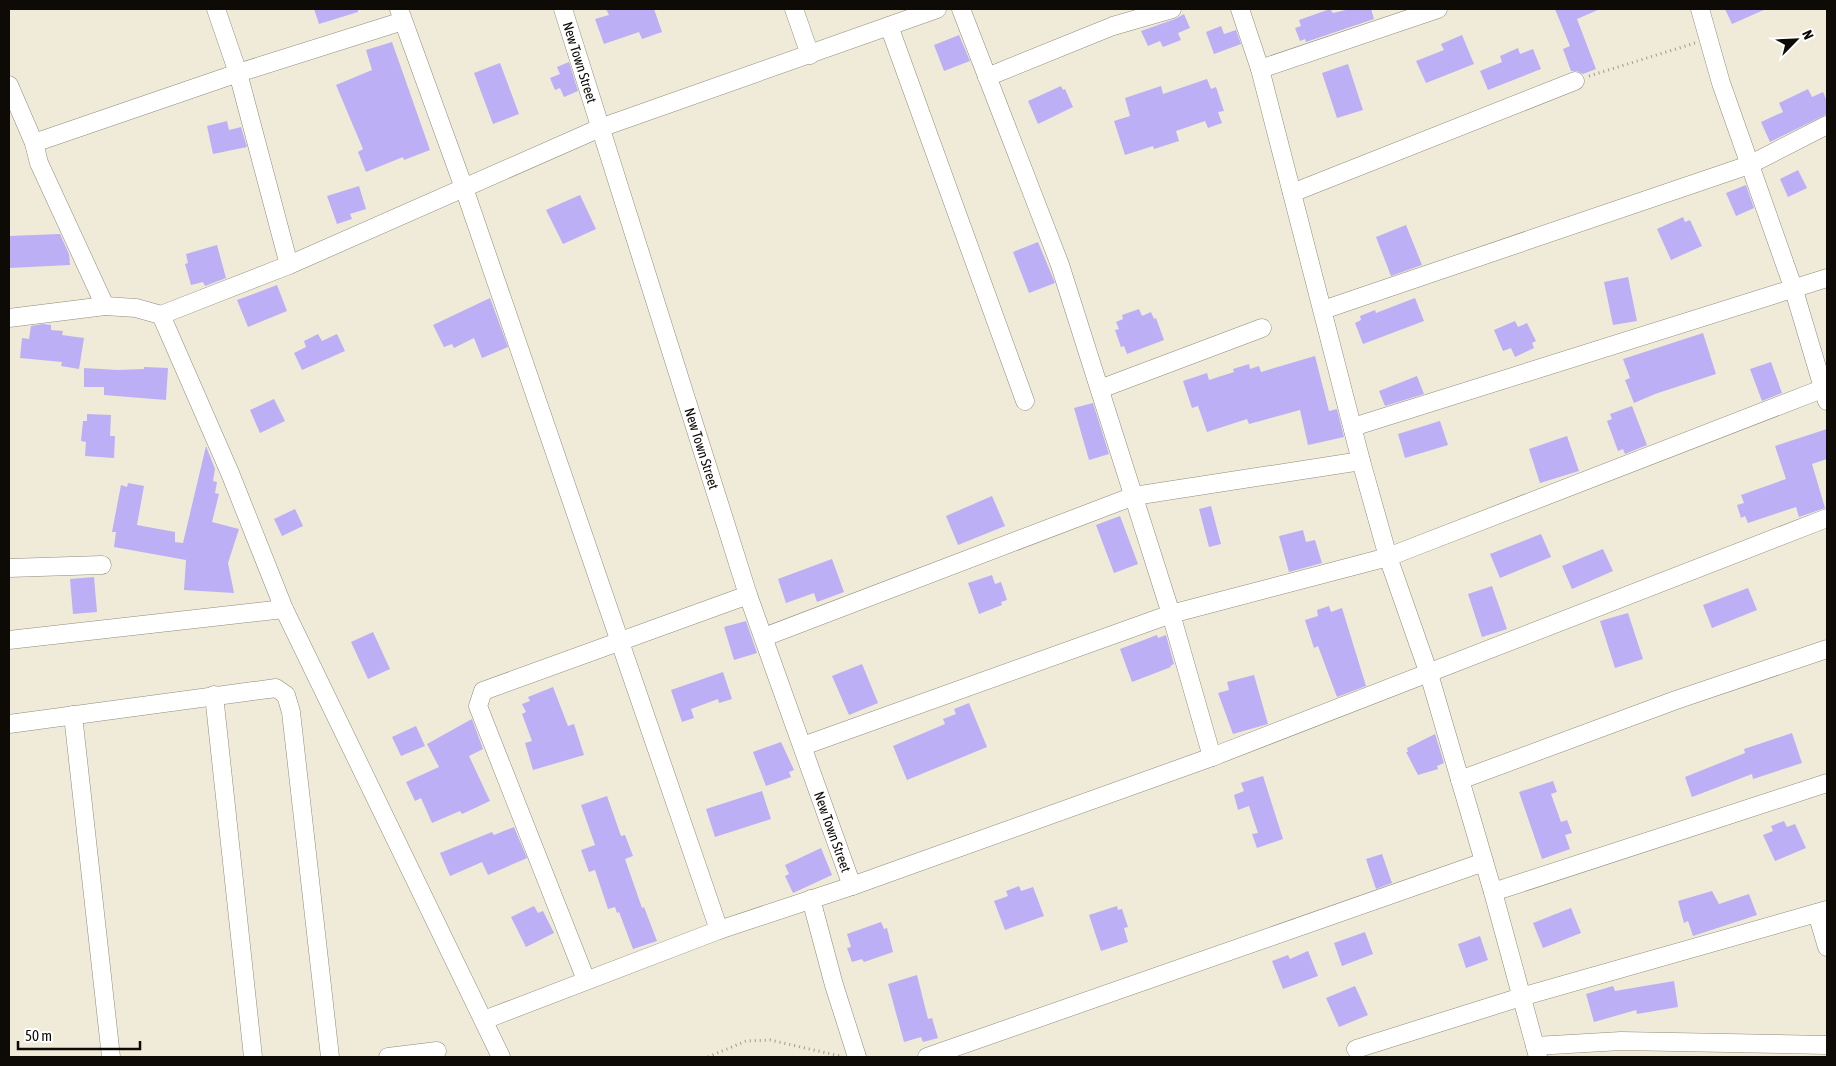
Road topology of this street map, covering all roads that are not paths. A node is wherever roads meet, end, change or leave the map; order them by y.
1 (216, 9) edge
2 (563, 9) edge
3 (794, 9) edge
4 (937, 9) edge
5 (961, 9) edge
6 (1172, 9) edge
7 (1240, 9) edge
8 (1438, 9) edge
9 (1700, 9) edge
10 (401, 15) edge
11 (889, 26) junction
12 (810, 55) junction
13 (1260, 69) junction
14 (238, 73) junction
15 (988, 77) junction
16 (1575, 81) road end
17 (9, 86) edge
18 (1827, 125) edge
19 (600, 128) junction
20 (34, 143) junction
21 (1749, 165) junction
22 (464, 188) junction
23 (1292, 193) junction
24 (289, 265) junction
25 (1827, 278) edge
26 (1793, 288) junction
27 (106, 306) junction
28 (1323, 310) junction
29 (161, 315) junction
30 (9, 318) edge
31 (1262, 328) dead end
32 (1100, 389) junction
33 (1826, 392) edge
34 (1025, 401) dead end
35 (1353, 427) junction
36 (1361, 461) junction
37 (1134, 496) junction
38 (1827, 518) edge
39 (1388, 557) junction
40 (102, 565) dead end
41 (9, 568) edge
42 (748, 595) junction
43 (284, 609) junction
44 (1171, 614) junction
45 (764, 638) junction
46 (9, 640) edge
47 (620, 642) junction
48 (1827, 649) edge
49 (1428, 674) junction
50 (214, 695) junction
51 (73, 715) junction
52 (9, 724) edge
53 (803, 746) junction
54 (1212, 757) junction
55 (1460, 780) junction
56 (1827, 783) edge
57 (1484, 862) junction
58 (852, 886) junction
59 (1493, 892) junction
60 (811, 899) junction
61 (1822, 911) edge
62 (719, 930) junction
63 (1827, 947) edge
64 (586, 980) junction
65 (1521, 997) junction
66 (484, 1020) junction
67 (1827, 1045) edge
68 (1356, 1049) dead end
69 (437, 1051) dead end
70 (1537, 1051) edge
71 (111, 1057) edge
72 (252, 1057) edge
73 (330, 1057) edge
74 (388, 1057) edge
75 (502, 1057) edge
76 (857, 1057) edge
77 (927, 1057) edge

1 - 14 street
2 - 19 street, New Town Street
3 - 12 street
4 - 11 street
5 - 15 street
6 - 15 street
7 - 13 street
8 - 13 street
9 - 21 street
10 - 14 street
10 - 22 street
11 - 12 street
11 - 34 street
12 - 19 street
13 - 23 street
14 - 20 street
14 - 24 street
15 - 32 street
16 - 23 street
17 - 20 street
18 - 21 street
19 - 22 street
19 - 42 street, New Town Street
20 - 27 street
21 - 26 street
21 - 28 street
22 - 24 street
22 - 47 street
23 - 28 street
24 - 29 street
25 - 26 street
26 - 33 street
26 - 35 street
27 - 29 street
27 - 30 street
28 - 35 street
29 - 43 street
31 - 32 street
32 - 37 street
33 - 39 street
35 - 36 street
36 - 37 street
36 - 39 street
37 - 44 street
37 - 45 street
38 - 49 street
39 - 44 street
39 - 49 street
40 - 41 street
42 - 45 street, New Town Street
42 - 47 street
43 - 46 street
43 - 66 street
44 - 53 street
44 - 54 street
45 - 53 street, New Town Street
47 - 62 street
47 - 64 street
48 - 55 street
49 - 54 street
49 - 55 street
50 - 51 street
50 - 72 street
50 - 73 street
51 - 52 street
51 - 71 street
53 - 58 street, New Town Street
54 - 58 street
55 - 57 street
56 - 59 street
57 - 59 street
57 - 77 street
58 - 60 street
59 - 65 street
60 - 62 street
60 - 76 street
61 - 63 street
61 - 65 street
62 - 64 street
64 - 66 street
65 - 68 street
65 - 70 street
66 - 75 street
67 - 70 street
69 - 74 street

